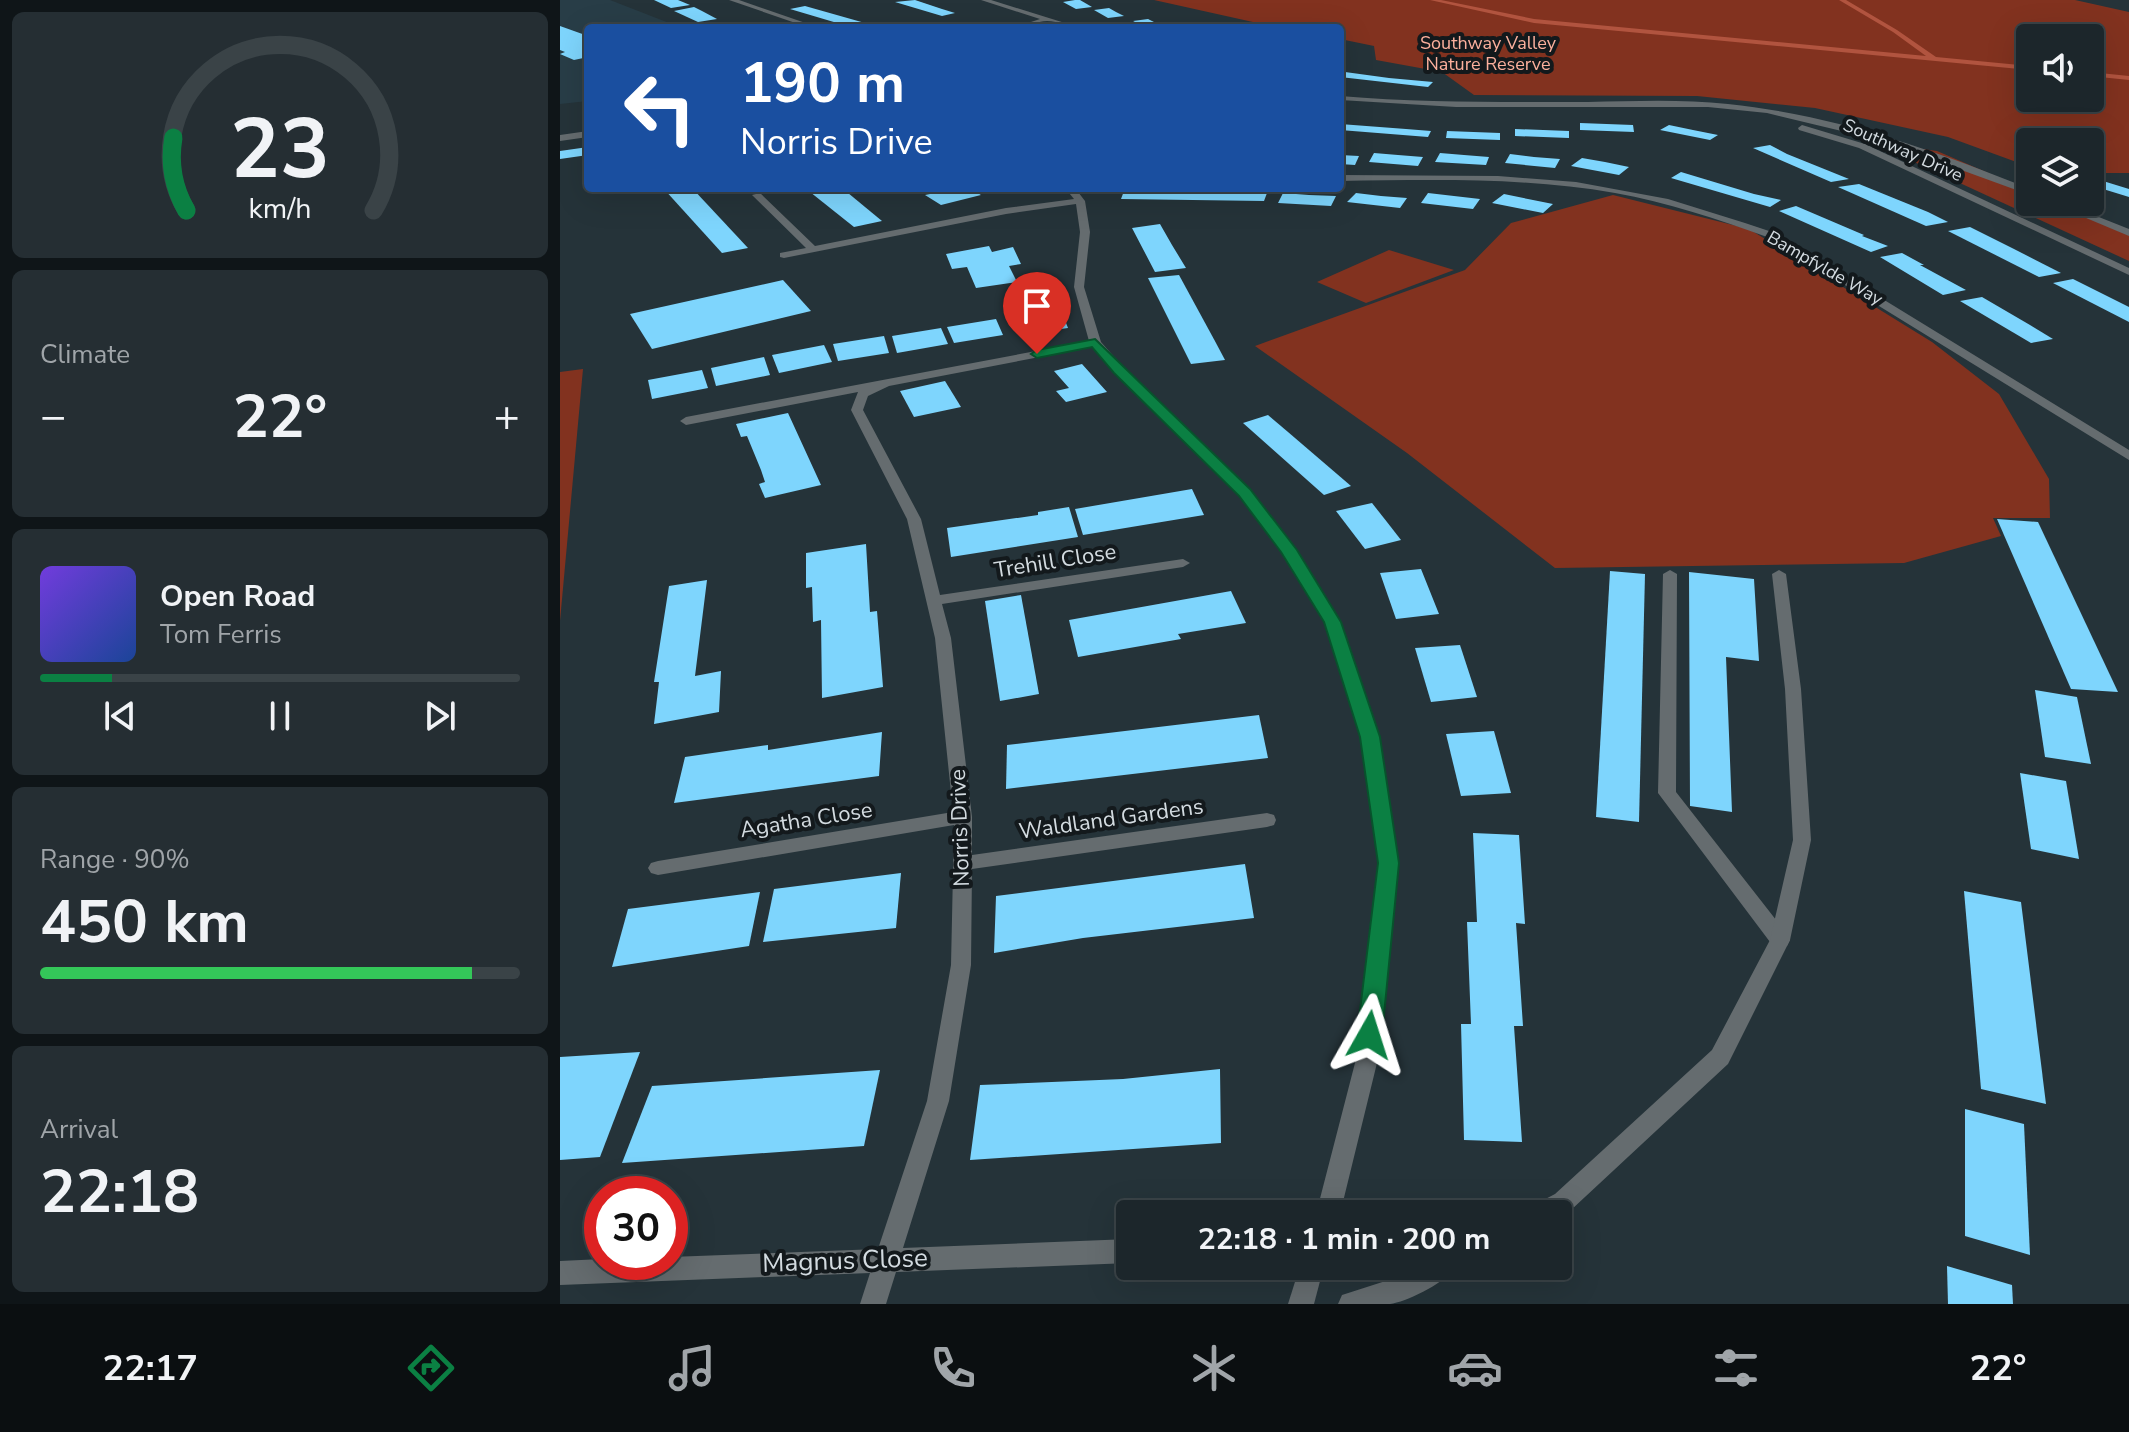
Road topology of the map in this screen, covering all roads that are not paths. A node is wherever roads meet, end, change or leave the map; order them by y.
1 (732, 0) edge
2 (984, 0) edge
3 (1044, 20) junction
4 (805, 24) edge
5 (1030, 24) edge
6 (1061, 24) edge
7 (1344, 98) edge
8 (1649, 104) junction
9 (584, 135) edge
10 (560, 138) edge
11 (1344, 178) edge
12 (2016, 187) edge
13 (1075, 194) edge
14 (757, 195) dead end
15 (2087, 216) edge
16 (2129, 233) edge
17 (812, 248) junction
18 (784, 255) dead end
19 (2129, 272) edge
20 (1095, 343) junction
21 (893, 381) junction
22 (686, 421) dead end
23 (2129, 456) edge
24 (1183, 563) dead end
25 (1670, 574) dead end
26 (1779, 574) dead end
27 (934, 601) junction
28 (963, 817) junction
29 (1267, 820) dead end
30 (962, 863) junction
31 (658, 868) dead end
32 (1780, 940) junction
33 (1332, 1200) edge
34 (1565, 1200) edge
35 (1116, 1251) edge
36 (888, 1258) junction
37 (560, 1273) edge
38 (1308, 1280) edge
39 (1418, 1280) edge
40 (873, 1304) edge
41 (1301, 1304) edge
42 (1351, 1304) edge

1 - 4 street
2 - 3 street
3 - 5 street
3 - 6 street
7 - 8 street, Southway Drive
8 - 12 street, Southway Drive
8 - 19 street, Southway Drive
9 - 10 street
11 - 23 street, Bampfylde Way
13 - 17 street
13 - 20 street
14 - 17 street
15 - 16 street
17 - 18 street
20 - 21 street, Norris Drive
20 - 33 street
21 - 22 street, Norris Drive
21 - 27 street, Norris Drive
24 - 27 street, Trehill Close
25 - 32 street
26 - 32 street
27 - 28 street, Norris Drive
28 - 30 street, Norris Drive
28 - 31 street, Agatha Close
29 - 30 street, Waldland Gardens
30 - 36 street, Norris Drive
32 - 34 street
35 - 36 street, Magnus Close
36 - 37 street, Magnus Close
36 - 40 street, Norris Drive
38 - 41 street
39 - 42 street

